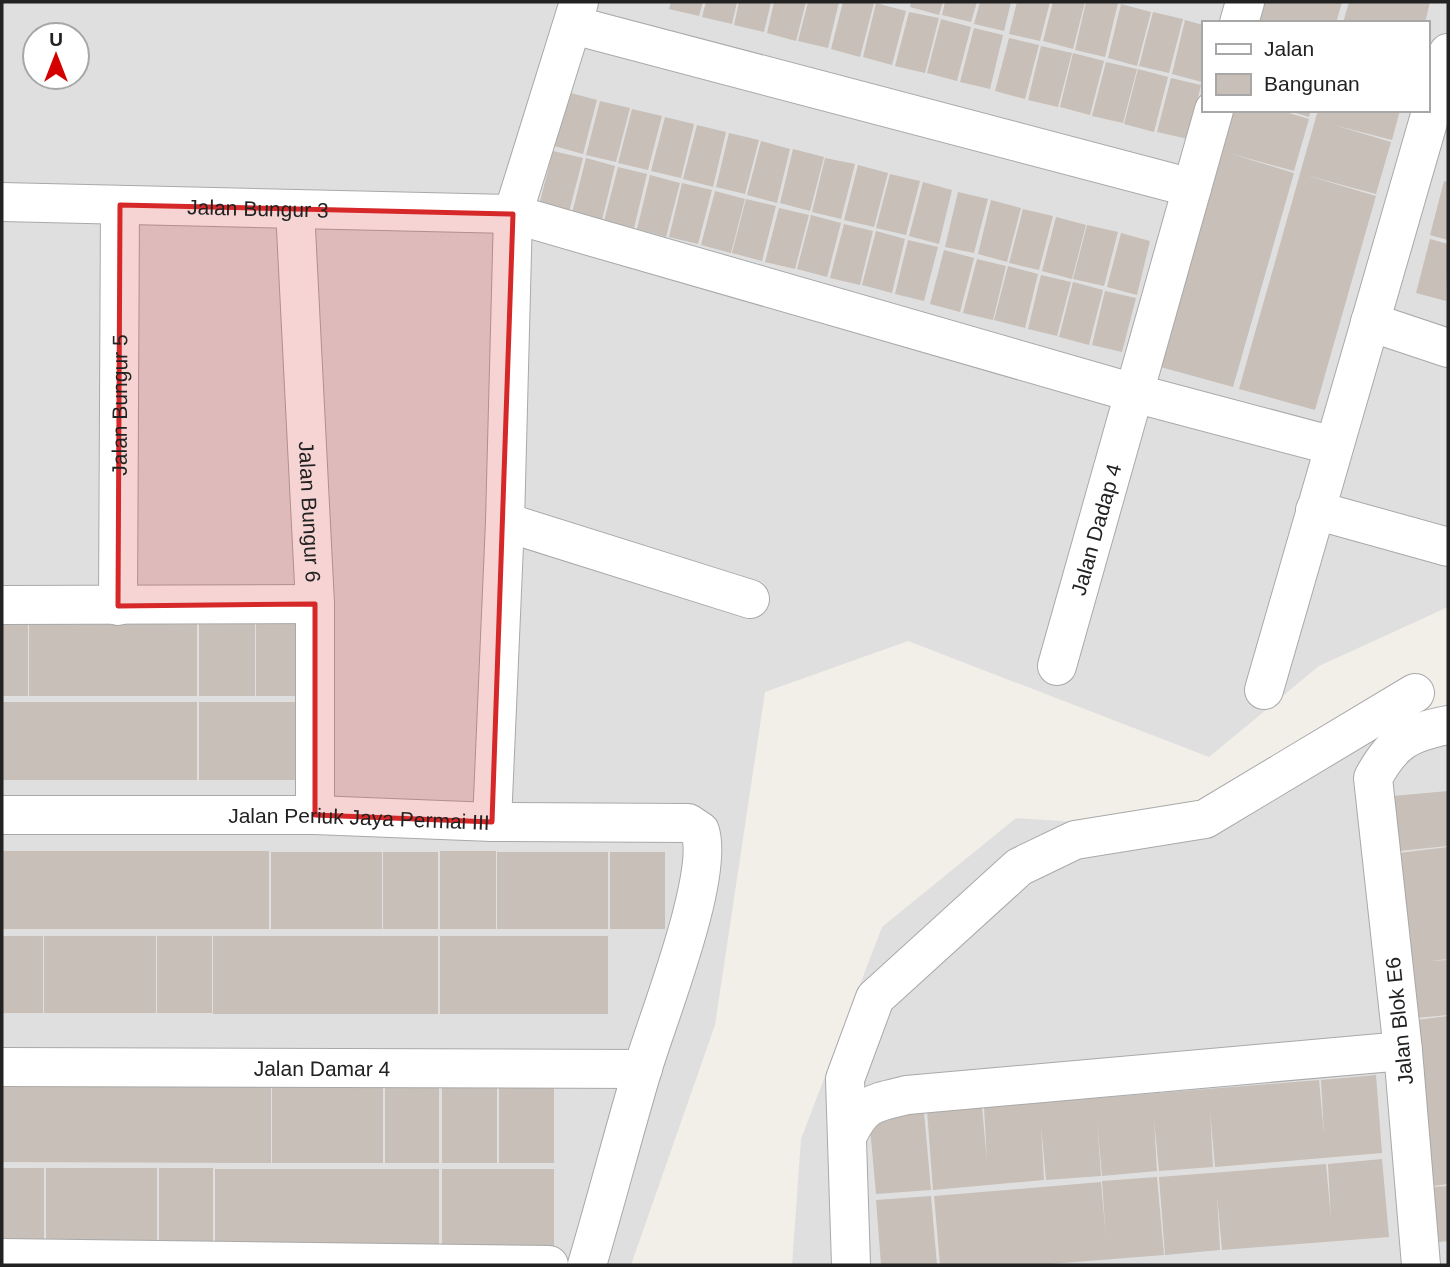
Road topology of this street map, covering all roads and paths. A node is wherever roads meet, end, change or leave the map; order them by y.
1 (1245, 2) edge
2 (576, 13) edge
3 (1240, 21) edge
4 (1448, 53) edge
5 (1213, 112) edge
6 (1437, 134) edge
7 (1192, 188) junction
8 (2, 202) edge
9 (120, 205) junction
10 (295, 209) junction
11 (513, 214) junction
12 (1370, 322) junction
13 (1448, 348) edge
14 (1134, 393) junction
15 (1334, 446) junction
16 (1315, 510) junction
17 (505, 522) junction
18 (1448, 547) edge
19 (750, 599) dead end
20 (315, 604) junction
21 (2, 605) edge
22 (118, 606) junction
23 (1057, 666) dead end
24 (1264, 690) dead end
25 (1415, 693) dead end
26 (1448, 725) edge
27 (2, 815) edge
28 (315, 815) junction
29 (492, 822) junction
30 (1403, 1051) junction
31 (2, 1067) edge
32 (643, 1069) junction
33 (848, 1135) junction
34 (2, 1258) edge
35 (549, 1265) edge
36 (587, 1265) edge
37 (851, 1265) edge
38 (1421, 1265) edge

1 - 3 street
2 - 7 street
2 - 11 street
4 - 6 street
5 - 7 street, Jalan Dadap 4
6 - 12 street
7 - 14 street, Jalan Dadap 4
8 - 9 street, Jalan Bungur 3
9 - 10 street, Jalan Bungur 3
9 - 22 street, Jalan Bungur 5
10 - 11 street, Jalan Bungur 3
10 - 20 street, Jalan Bungur 6
11 - 14 street, Jalan Bungur 3
11 - 17 street
12 - 13 street
12 - 15 street
14 - 15 street, Jalan Bungur 3
14 - 23 street, Jalan Dadap 4
15 - 16 street
16 - 18 street
16 - 24 street
17 - 19 street
17 - 29 street
20 - 22 street
20 - 28 street, Jalan Bungur 6
21 - 22 street
25 - 33 street
26 - 30 street, Jalan Blok E6
27 - 28 street, Jalan Periuk Jaya Permai III
28 - 29 street, Jalan Periuk Jaya Permai III
29 - 32 street, Jalan Periuk Jaya Permai III
30 - 33 street
30 - 38 street, Jalan Blok E6
31 - 32 street, Jalan Damar 4
32 - 36 street
33 - 37 street
34 - 35 street

